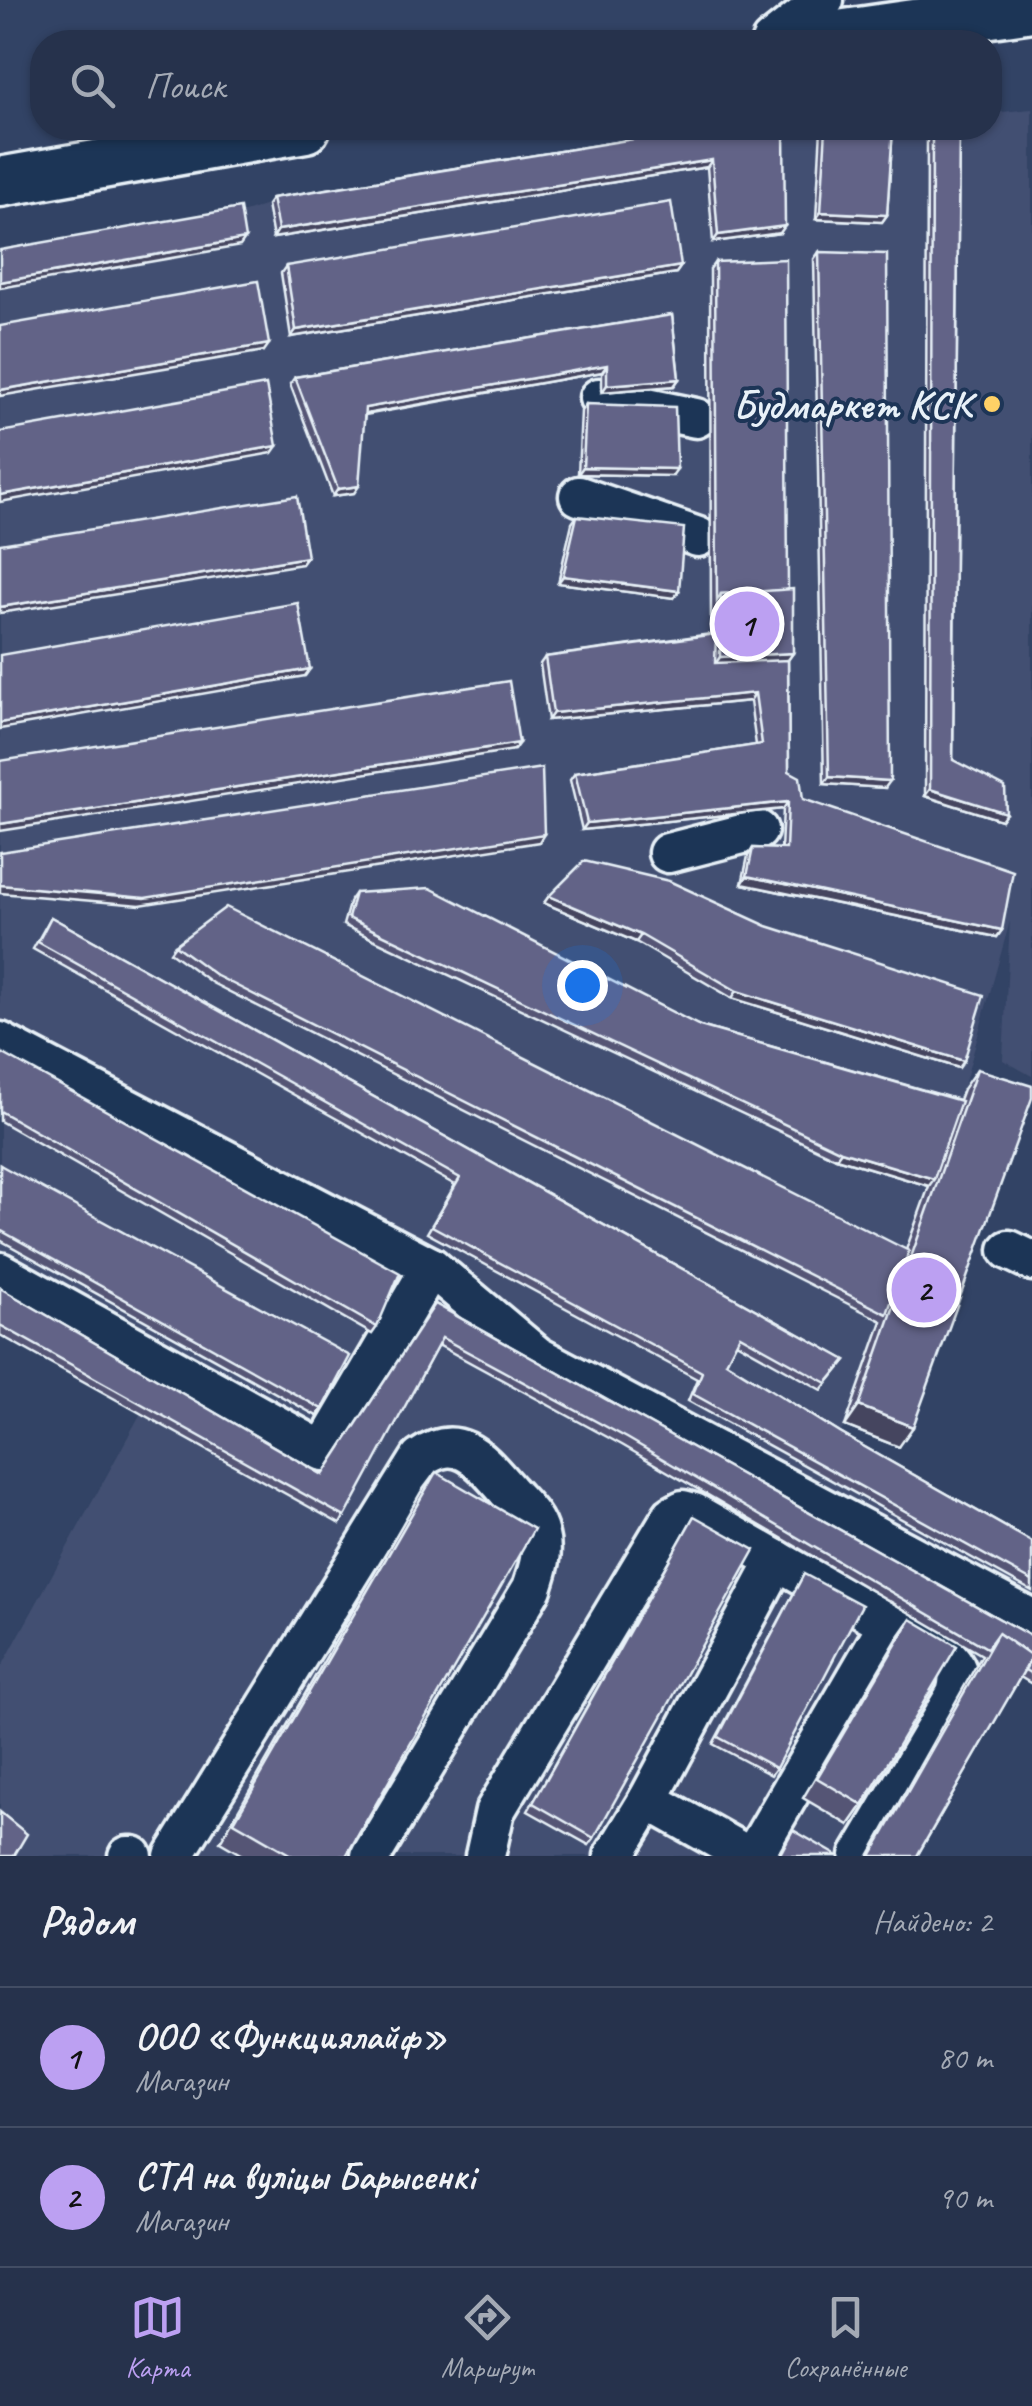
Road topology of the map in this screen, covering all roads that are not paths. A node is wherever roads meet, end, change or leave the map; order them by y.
1 (824, 0) edge
2 (924, 7) edge
3 (1032, 7) edge
4 (786, 30) edge
5 (836, 30) edge
6 (237, 140) edge
7 (0, 182) edge
8 (600, 398) dead end
9 (696, 418) dead end
10 (579, 496) dead end
11 (698, 537) dead end
12 (758, 830) dead end
13 (668, 853) dead end
14 (0, 1042) edge
15 (431, 1267) junction
16 (0, 1272) edge
17 (777, 1560) junction
18 (1032, 1619) edge
19 (888, 1624) junction
20 (648, 1800) junction
21 (767, 1845) edge
22 (174, 1856) edge
23 (370, 1856) edge
24 (485, 1856) edge
25 (614, 1856) edge
26 (860, 1856) edge

1 - 4 street
2 - 3 main road
2 - 5 main road
6 - 7 main road
8 - 9 street
10 - 11 street
12 - 13 street
14 - 15 street
15 - 16 street
15 - 18 street
17 - 19 street
17 - 20 street
17 - 24 street
19 - 21 street
19 - 26 street
20 - 21 street
20 - 25 street
22 - 23 street

